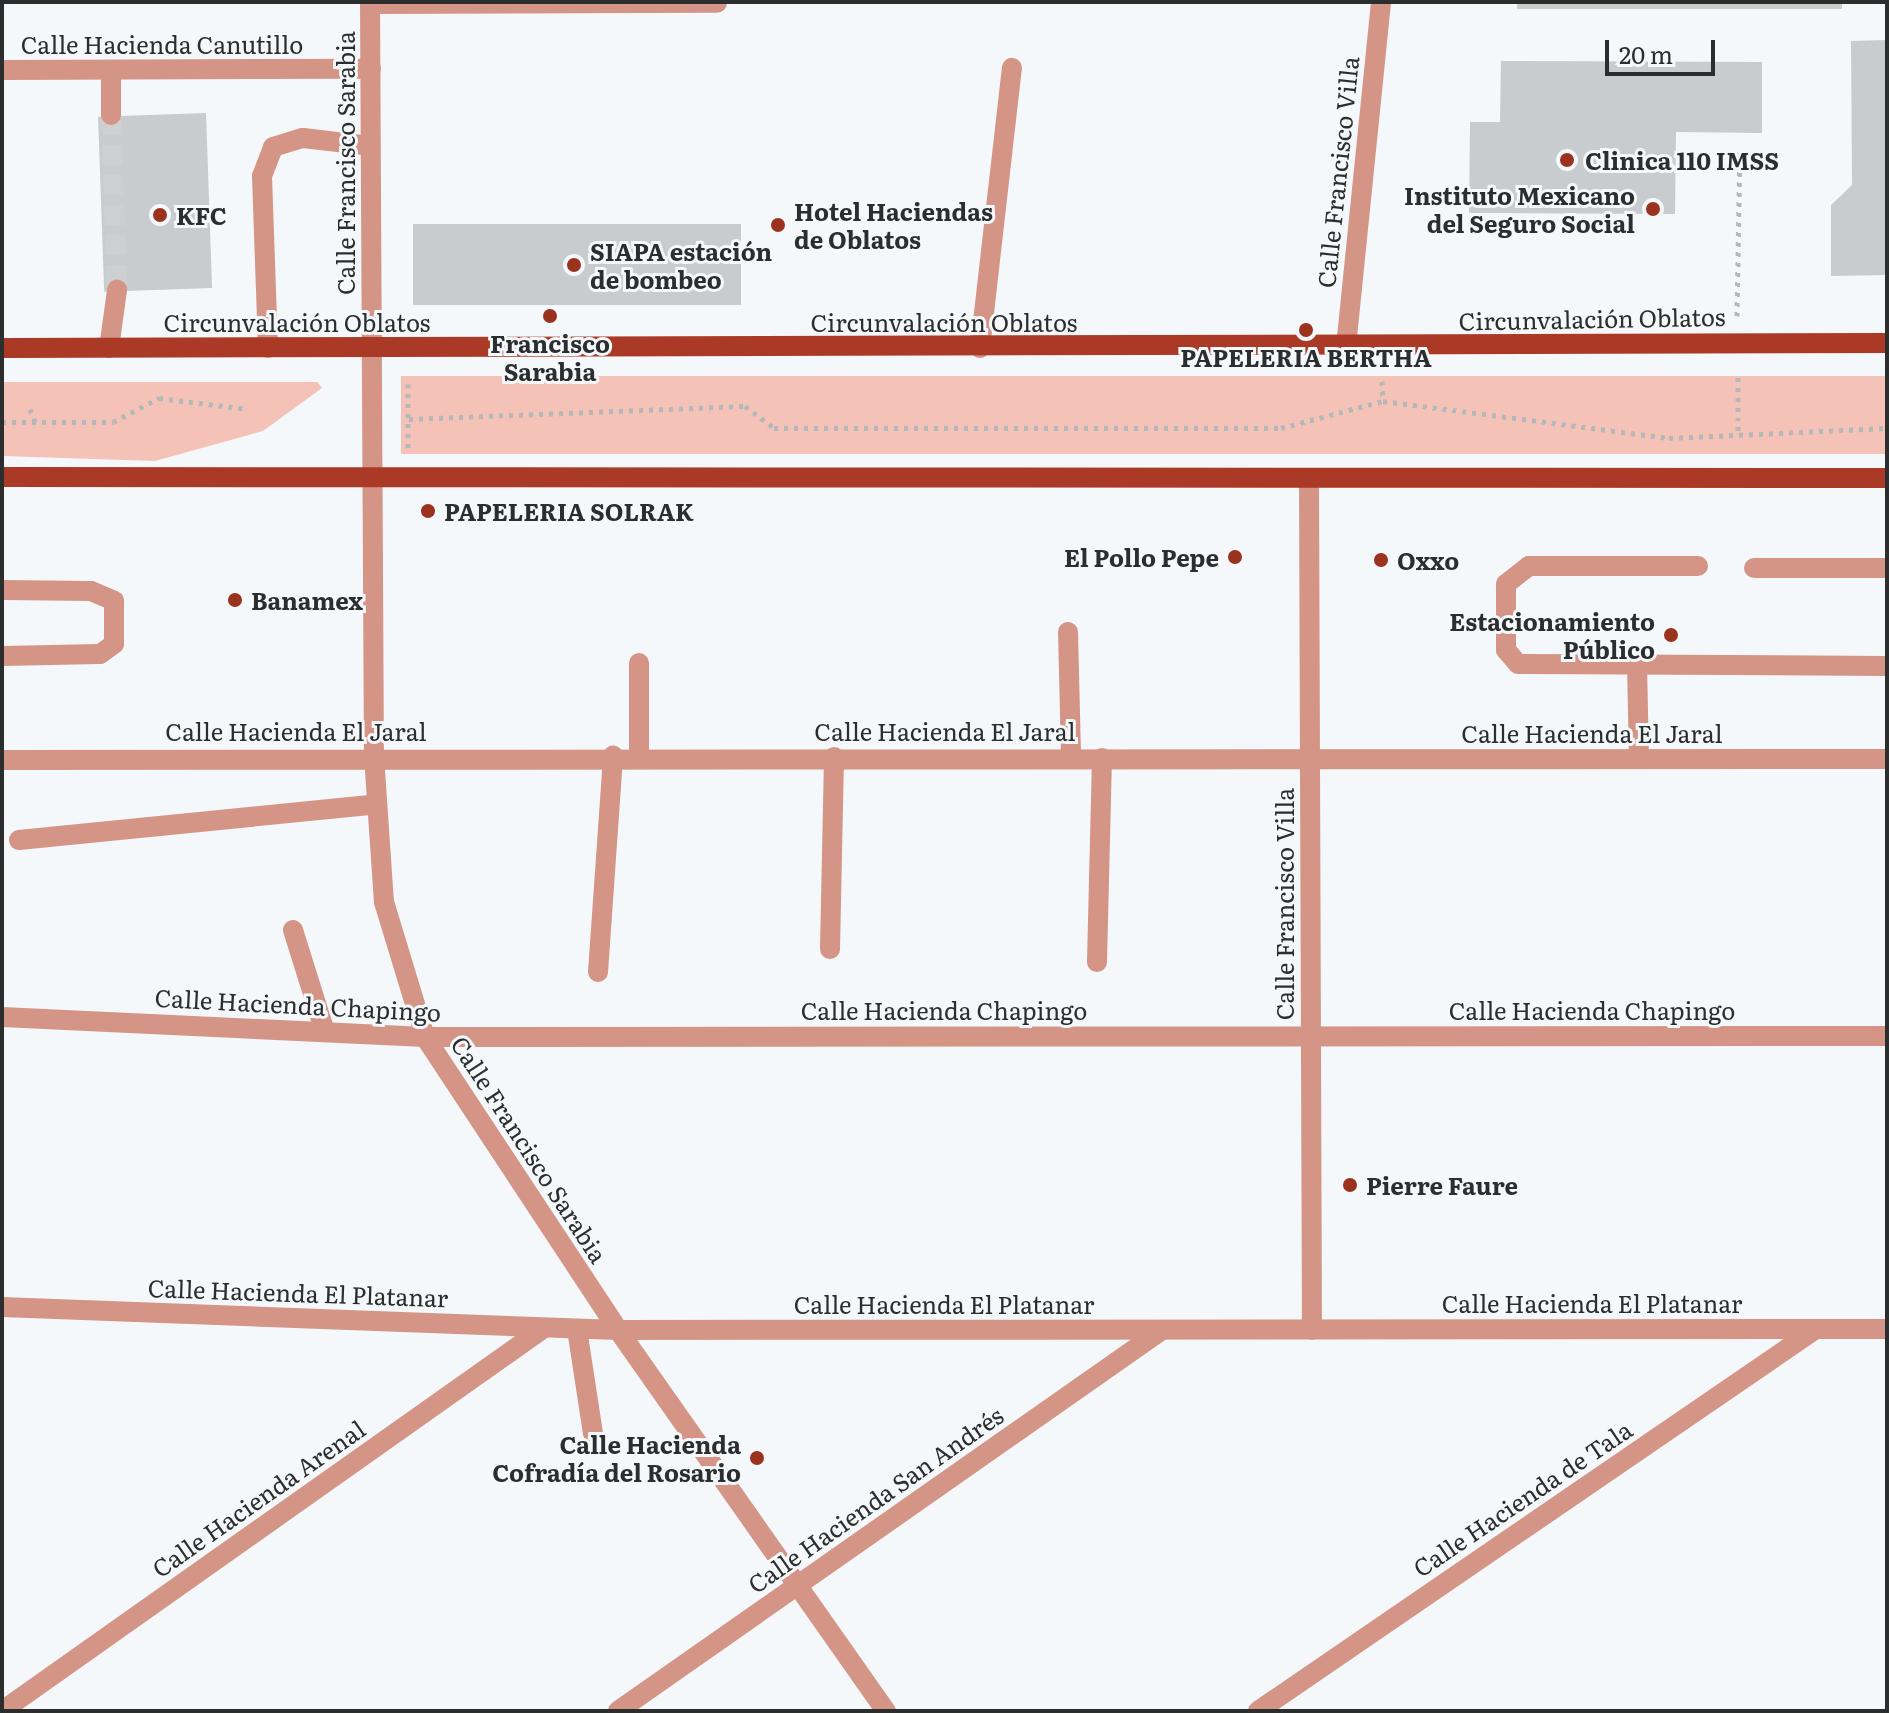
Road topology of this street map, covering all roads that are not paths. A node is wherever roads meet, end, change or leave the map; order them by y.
1 (1381, 2) edge
2 (370, 3) edge
3 (717, 3) edge
4 (1012, 68) dead end
5 (371, 69) junction
6 (2, 70) edge
7 (111, 70) junction
8 (111, 115) tunnel mouth
9 (371, 146) junction
10 (117, 290) tunnel mouth
11 (1887, 343) edge
12 (1346, 347) junction
13 (2, 348) edge
14 (109, 348) junction
15 (268, 348) junction
16 (372, 348) junction
17 (980, 348) junction
18 (2, 477) edge
19 (372, 477) junction
20 (1309, 478) junction
21 (1887, 478) edge
22 (1698, 566) dead end
23 (1754, 568) dead end
24 (1887, 568) edge
25 (2, 590) edge
26 (1068, 632) dead end
27 (2, 656) edge
28 (639, 663) dead end
29 (1637, 663) junction
30 (1887, 666) edge
31 (374, 756) junction
32 (613, 756) junction
33 (639, 756) junction
34 (834, 757) junction
35 (1071, 758) junction
36 (1102, 758) junction
37 (1310, 759) junction
38 (1639, 759) junction
39 (1887, 759) edge
40 (2, 760) edge
41 (377, 804) junction
42 (19, 840) dead end
43 (293, 930) dead end
44 (830, 949) dead end
45 (1097, 962) dead end
46 (598, 972) dead end
47 (2, 1017) edge
48 (325, 1032) junction
49 (1311, 1035) junction
50 (1887, 1036) edge
51 (425, 1037) junction
52 (2, 1307) edge
53 (544, 1328) junction
54 (577, 1329) junction
55 (1816, 1329) junction
56 (1887, 1329) edge
57 (618, 1330) junction
58 (1162, 1330) junction
59 (1312, 1330) junction
60 (593, 1434) dead end
61 (798, 1585) junction
62 (2, 1711) edge
63 (618, 1711) edge
64 (886, 1711) edge
65 (1258, 1711) edge

1 - 12 street, Calle Francisco Villa
2 - 3 street
2 - 5 street, Calle Francisco Sarabia
4 - 17 street
5 - 7 street, Calle Hacienda Canutillo
5 - 9 street, Calle Francisco Sarabia
6 - 7 street, Calle Hacienda Canutillo
7 - 8 street
9 - 15 street
9 - 16 street, Calle Francisco Sarabia
10 - 14 street
11 - 12 main road, Circunvalación Oblatos
12 - 17 main road, Circunvalación Oblatos
13 - 14 main road, Circunvalación Oblatos
14 - 15 main road, Circunvalación Oblatos
15 - 16 main road, Circunvalación Oblatos
16 - 17 main road, Circunvalación Oblatos
16 - 19 street, Calle Francisco Sarabia
18 - 19 main road
19 - 20 main road
19 - 31 street, Calle Francisco Sarabia
20 - 21 main road
20 - 37 street, Calle Francisco Villa
22 - 29 street
23 - 24 street
25 - 27 street
26 - 35 street
28 - 33 street
29 - 30 street
29 - 38 street
31 - 32 street, Calle Hacienda El Jaral
31 - 40 street, Calle Hacienda El Jaral
31 - 41 street, Calle Francisco Sarabia
32 - 33 street, Calle Hacienda El Jaral
32 - 46 street
33 - 34 street, Calle Hacienda El Jaral
34 - 35 street, Calle Hacienda El Jaral
34 - 44 street
35 - 36 street, Calle Hacienda El Jaral
36 - 37 street, Calle Hacienda El Jaral
36 - 45 street
37 - 38 street, Calle Hacienda El Jaral
37 - 49 street, Calle Francisco Villa
38 - 39 street, Calle Hacienda El Jaral
41 - 42 street
41 - 51 street, Calle Francisco Sarabia
43 - 48 street
47 - 48 street, Calle Hacienda Chapingo
48 - 51 street, Calle Hacienda Chapingo
49 - 50 street, Calle Hacienda Chapingo
49 - 51 street, Calle Hacienda Chapingo
49 - 59 street, Calle Francisco Villa
51 - 57 street, Calle Francisco Sarabia
52 - 53 street, Calle Hacienda El Platanar
53 - 54 street, Calle Hacienda El Platanar
53 - 62 street, Calle Hacienda Arenal
54 - 57 street, Calle Hacienda El Platanar
54 - 60 street
55 - 56 street, Calle Hacienda El Platanar
55 - 59 street, Calle Hacienda El Platanar
55 - 65 street, Calle Hacienda de Tala
57 - 58 street, Calle Hacienda El Platanar
57 - 61 street, Calle Francisco Sarabia
58 - 59 street, Calle Hacienda El Platanar
58 - 61 street, Calle Hacienda San Andrés
61 - 63 street, Calle Hacienda San Andrés
61 - 64 street, Calle Francisco Sarabia

